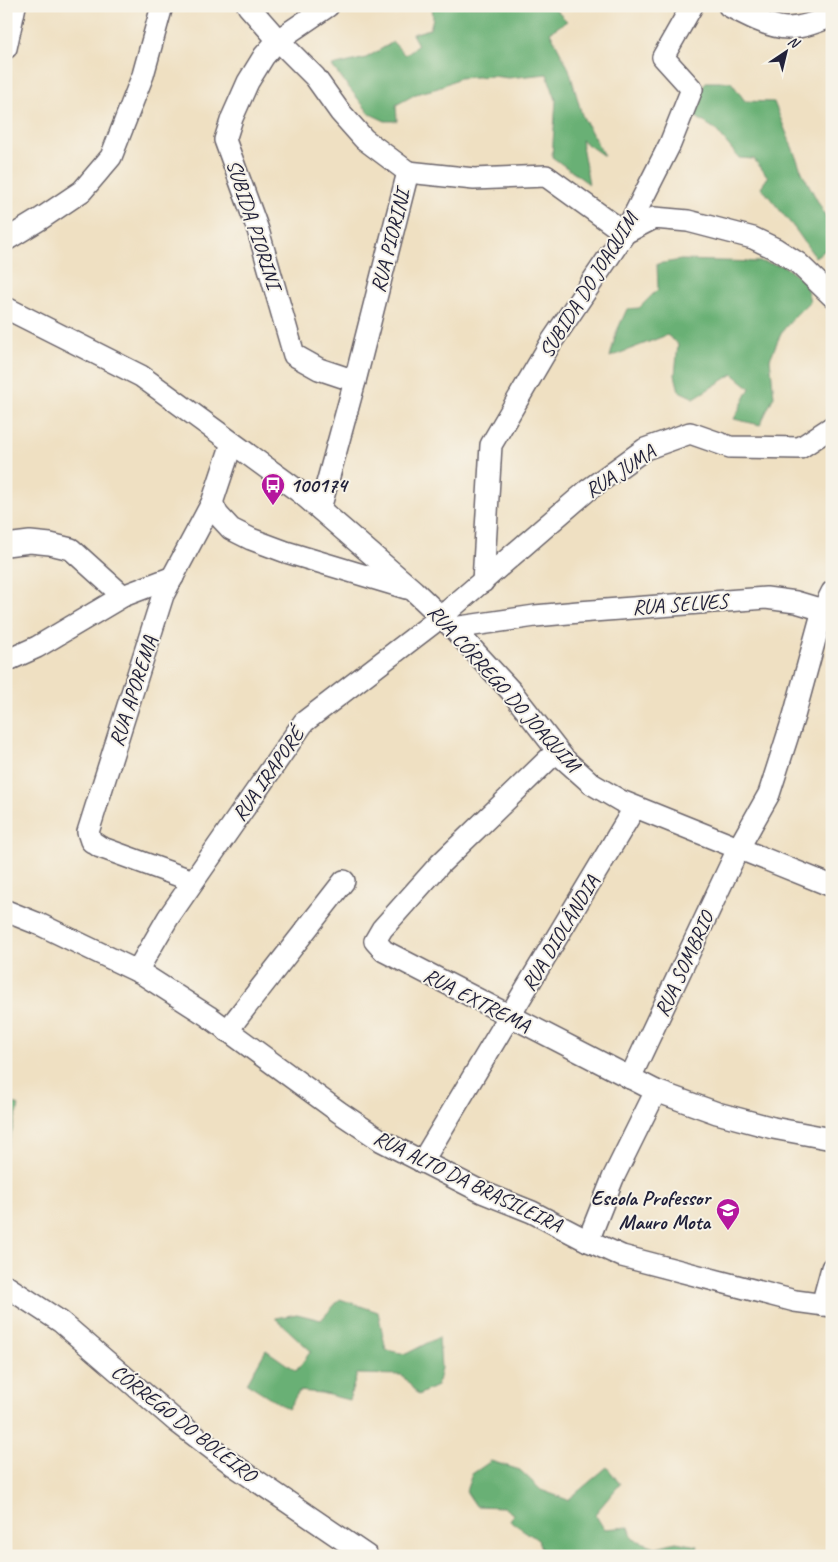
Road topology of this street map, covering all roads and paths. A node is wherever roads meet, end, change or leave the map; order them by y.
1 (15, 6) edge
2 (162, 6) edge
3 (248, 6) edge
4 (328, 6) edge
5 (692, 6) edge
6 (728, 6) edge
7 (832, 16) edge
8 (278, 40) junction
9 (6, 48) edge
10 (408, 172) junction
11 (625, 233) junction
12 (6, 240) edge
13 (832, 296) edge
14 (6, 308) edge
15 (355, 381) junction
16 (832, 427) edge
17 (232, 443) junction
18 (212, 503) junction
19 (320, 509) junction
20 (6, 545) edge
21 (173, 577) junction
22 (483, 582) junction
23 (414, 591) junction
24 (123, 596) junction
25 (827, 601) edge
26 (447, 622) junction
27 (6, 661) edge
28 (557, 751) junction
29 (635, 807) junction
30 (738, 849) junction
31 (192, 881) junction
32 (344, 881) dead end
33 (832, 886) edge
34 (6, 911) edge
35 (137, 971) junction
36 (510, 1016) junction
37 (227, 1031) junction
38 (630, 1078) junction
39 (656, 1091) junction
40 (832, 1139) edge
41 (422, 1162) junction
42 (588, 1241) junction
43 (832, 1268) edge
44 (6, 1286) edge
45 (827, 1306) edge
46 (367, 1556) edge

1 - 9 street
2 - 12 street
3 - 8 street
4 - 8 street, SUBIDA PIORINI
5 - 11 street, SUBIDA DO JOAQUIM
6 - 7 street
8 - 10 street
8 - 15 street, SUBIDA PIORINI
10 - 11 street, RUA PIORINI
10 - 15 street, RUA PIORINI
11 - 13 street
11 - 22 street, SUBIDA DO JOAQUIM
14 - 17 street, RUA CÓRREGO DO JOAQUIM
15 - 19 street, RUA PIORINI
16 - 22 street, RUA JUMA
17 - 18 street, RUA APOREMA
17 - 19 street, RUA CÓRREGO DO JOAQUIM
18 - 21 street, RUA APOREMA
18 - 23 street
19 - 23 street, RUA CÓRREGO DO JOAQUIM
20 - 24 street
21 - 24 street
21 - 31 street, RUA APOREMA
22 - 26 street, RUA JUMA
23 - 26 street, RUA CÓRREGO DO JOAQUIM
24 - 27 street
25 - 26 street, RUA SELVES
25 - 30 street, RUA SOMBRIO
26 - 28 street, RUA CÓRREGO DO JOAQUIM
26 - 31 street, RUA IRAPORÉ
28 - 29 street, RUA CÓRREGO DO JOAQUIM
28 - 36 street, RUA EXTREMA
29 - 30 street, RUA CÓRREGO DO JOAQUIM
29 - 36 street, RUA DIOLÂNDIA
30 - 33 street, RUA CÓRREGO DO JOAQUIM
30 - 38 street, RUA SOMBRIO
31 - 35 street, RUA IRAPORÉ
32 - 37 street
34 - 35 street, RUA ALTO DA BRASILEIRA
35 - 37 street, RUA ALTO DA BRASILEIRA
36 - 38 street, RUA EXTREMA
36 - 41 street, RUA DIOLÂNDIA
37 - 41 street, RUA ALTO DA BRASILEIRA
38 - 39 street, RUA EXTREMA
39 - 40 street, RUA EXTREMA
39 - 42 street
41 - 42 street, RUA ALTO DA BRASILEIRA
42 - 45 street, RUA ALTO DA BRASILEIRA
43 - 45 street
44 - 46 street, CÓRREGO DO BOLEIRO

